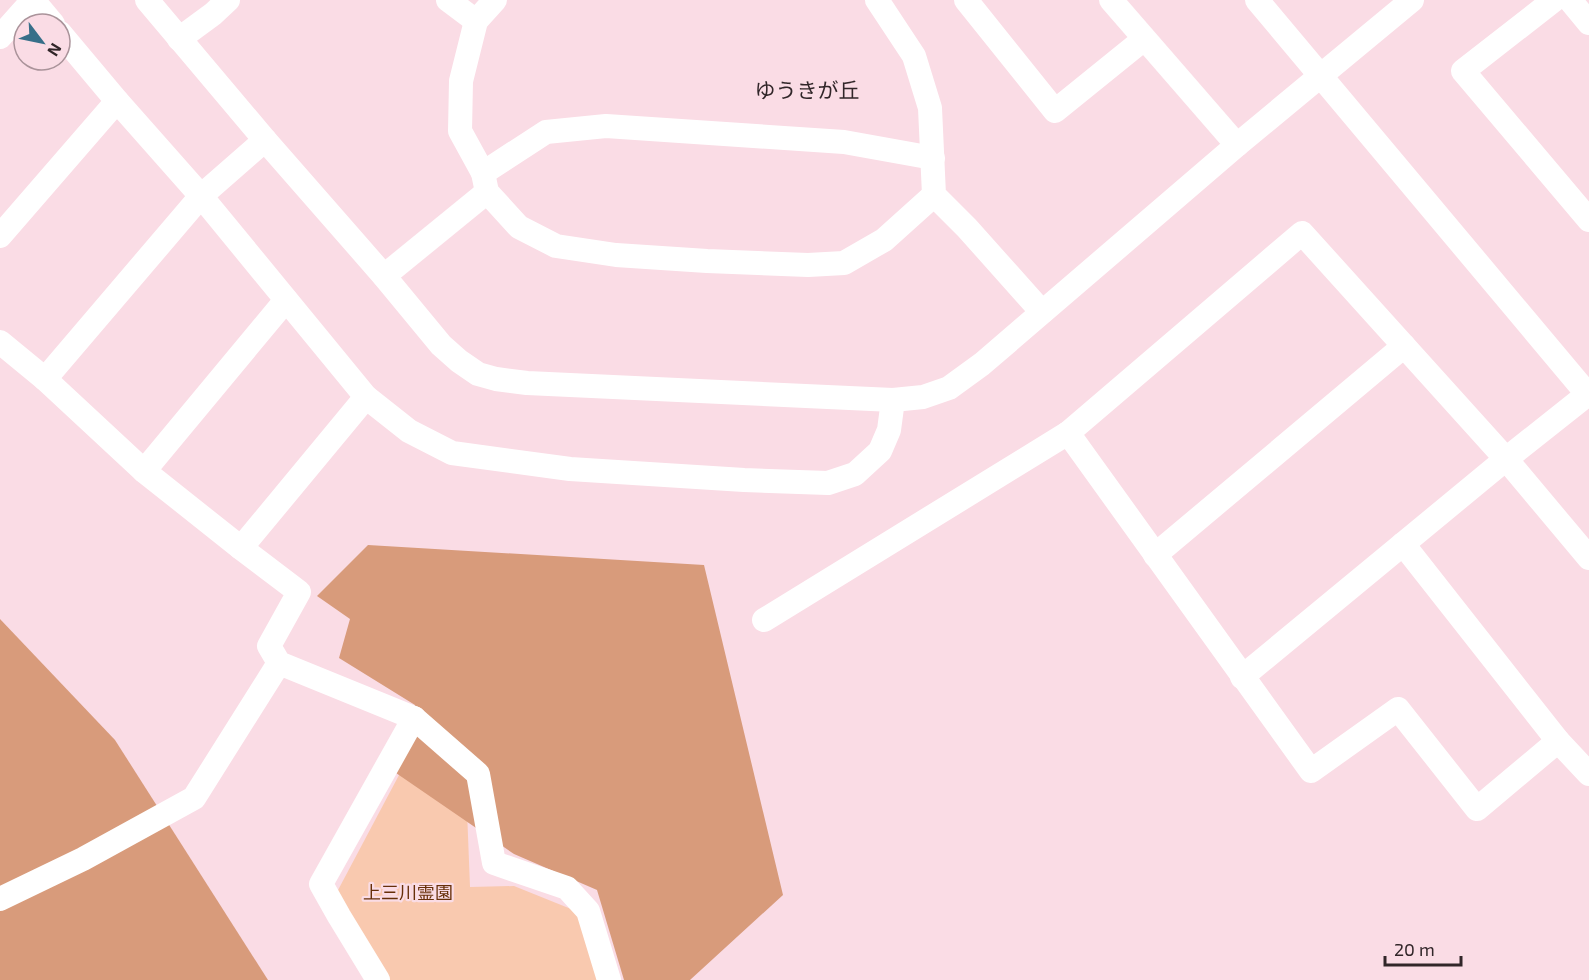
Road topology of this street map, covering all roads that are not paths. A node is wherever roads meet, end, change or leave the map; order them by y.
1 (33, 0) edge
2 (147, 0) edge
3 (228, 0) edge
4 (448, 0) edge
5 (495, 0) edge
6 (877, 0) edge
7 (966, 0) edge
8 (1111, 0) edge
9 (1257, 0) edge
10 (1412, 0) edge
11 (1554, 0) edge
12 (1570, 0) edge
13 (43, 12) edge
14 (476, 21) junction
15 (1589, 22) edge
16 (0, 37) edge
17 (179, 39) junction
18 (1144, 39) junction
19 (72, 48) edge
20 (1321, 76) junction
21 (117, 102) junction
22 (266, 140) junction
23 (1237, 145) junction
24 (933, 158) junction
25 (485, 183) junction
26 (934, 195) junction
27 (201, 196) junction
28 (1589, 220) edge
29 (0, 236) edge
30 (384, 276) junction
31 (286, 300) junction
32 (1042, 312) junction
33 (0, 342) edge
34 (1404, 346) junction
35 (45, 379) junction
36 (1588, 395) edge
37 (366, 397) junction
38 (893, 400) junction
39 (1068, 433) junction
40 (1506, 459) junction
41 (144, 471) junction
42 (1403, 544) junction
43 (242, 548) junction
44 (1155, 555) junction
45 (1589, 558) edge
46 (764, 620) dead end
47 (279, 663) junction
48 (1242, 677) junction
49 (414, 718) junction
50 (1558, 741) junction
51 (1589, 774) edge
52 (0, 899) edge
53 (378, 980) edge
54 (609, 980) edge

1 - 13 street
1 - 16 street
2 - 17 street
3 - 17 street
4 - 14 street
5 - 14 street
6 - 24 street
7 - 18 street
8 - 18 street
9 - 20 street
10 - 20 street
11 - 28 street
12 - 15 street
14 - 25 street
17 - 22 street
18 - 23 street
19 - 21 street
20 - 23 street
20 - 36 street
21 - 27 street
21 - 29 street
22 - 27 street
22 - 30 street
23 - 32 street
24 - 25 street
24 - 26 street
25 - 26 street
25 - 30 street
26 - 32 street
27 - 31 street
27 - 35 street
30 - 38 street
31 - 37 street
31 - 41 street
32 - 38 street
33 - 35 street
34 - 39 street
34 - 40 street
34 - 44 street
35 - 41 street
36 - 40 street
37 - 38 street
37 - 43 street
39 - 44 street
39 - 46 street
40 - 42 street
40 - 45 street
41 - 43 street
42 - 48 street
42 - 50 street
43 - 47 street
44 - 48 street
47 - 49 street
47 - 52 street
48 - 50 street
49 - 53 street
49 - 54 street
50 - 51 street

